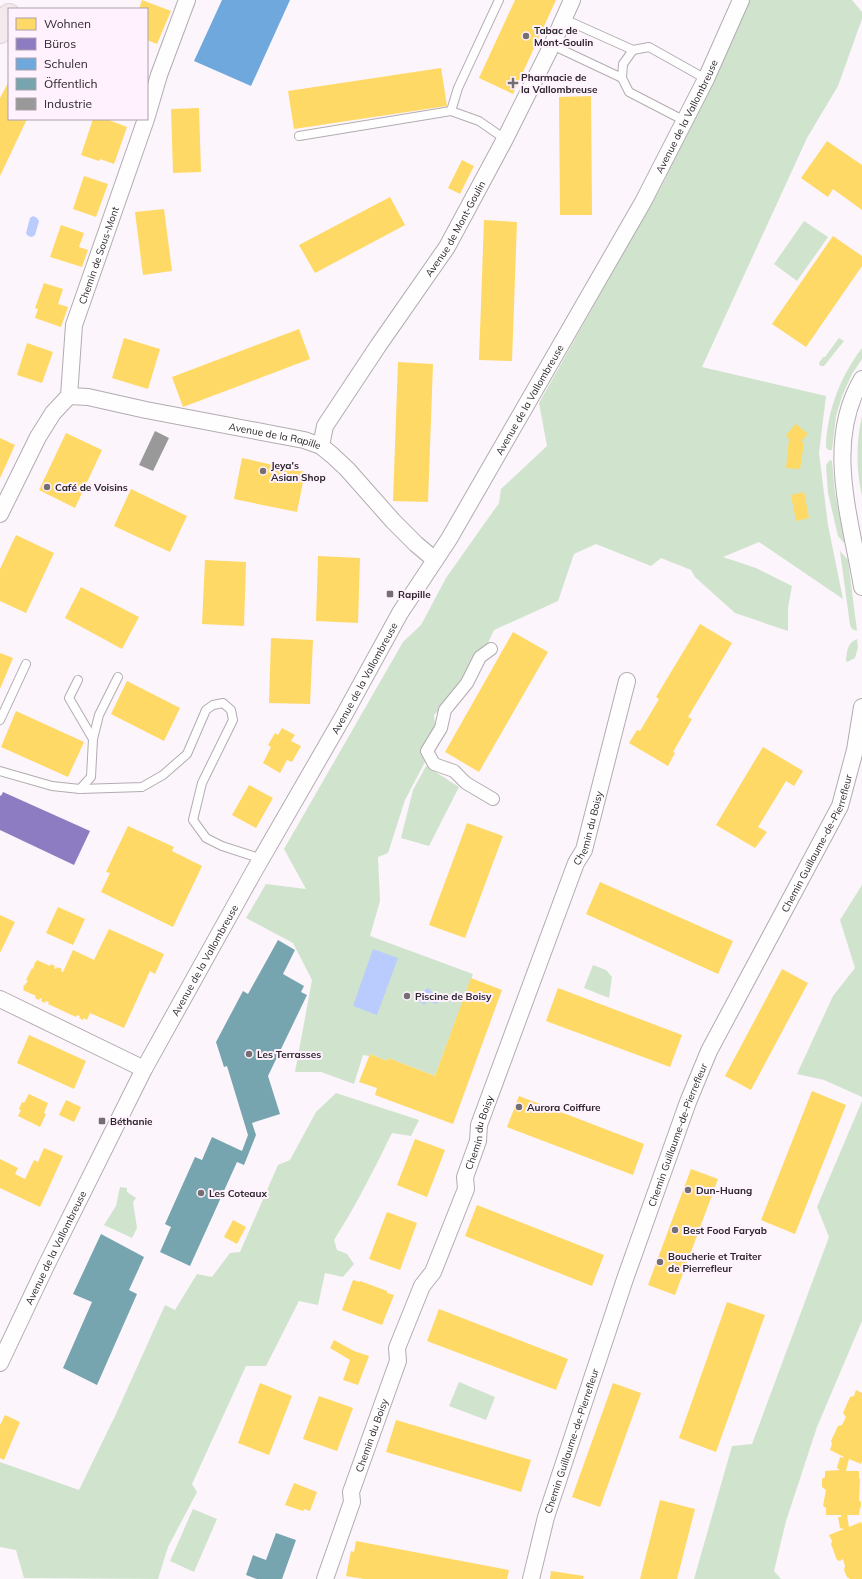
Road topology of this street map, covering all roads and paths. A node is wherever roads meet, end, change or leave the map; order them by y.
1 (187, 0) edge
2 (499, 0) edge
3 (572, 0) edge
4 (741, 0) edge
5 (8, 17) edge
6 (564, 19) junction
7 (0, 32) edge
8 (552, 45) junction
9 (633, 50) junction
10 (622, 78) junction
11 (706, 79) junction
12 (451, 111) junction
13 (148, 114) edge
14 (146, 120) edge
15 (685, 121) junction
16 (299, 136) dead end
17 (505, 139) junction
18 (862, 379) edge
19 (70, 396) junction
20 (321, 446) junction
21 (0, 514) edge
22 (435, 560) junction
23 (862, 587) edge
24 (491, 649) dead end
25 (26, 664) dead end
26 (118, 677) dead end
27 (78, 680) dead end
28 (627, 681) dead end
29 (862, 707) edge
30 (0, 720) edge
31 (93, 739) junction
32 (0, 771) edge
33 (80, 789) junction
34 (492, 800) dead end
35 (262, 859) junction
36 (0, 999) edge
37 (144, 1068) junction
38 (0, 1363) edge
39 (325, 1579) edge
40 (531, 1579) edge

1 - 13 street, Chemin de Sous-Mont
2 - 12 lane
3 - 6 street, Avenue de Mont-Goulin
4 - 11 street, Avenue de la Vallombreuse
5 - 7 main road
6 - 8 street, Avenue de Mont-Goulin
6 - 9 lane
8 - 10 lane
8 - 17 street, Avenue de Mont-Goulin
9 - 10 lane
9 - 11 lane
10 - 15 lane
11 - 15 street, Avenue de la Vallombreuse
12 - 16 lane
12 - 17 lane
14 - 19 street, Chemin de Sous-Mont
15 - 22 street, Avenue de la Vallombreuse
17 - 20 street, Avenue de Mont-Goulin
18 - 23 street
19 - 20 street, Avenue de la Rapille
19 - 21 street
20 - 22 street, Avenue de la Rapille
22 - 35 street, Avenue de la Vallombreuse
24 - 34 street
25 - 30 lane
26 - 31 lane
27 - 31 lane
28 - 39 street, Chemin du Boisy
29 - 40 street, Chemin Guillaume-de-Pierrefleur
31 - 33 lane
32 - 33 lane
33 - 35 lane
35 - 37 street, Avenue de la Vallombreuse
36 - 37 street
37 - 38 street, Avenue de la Vallombreuse

